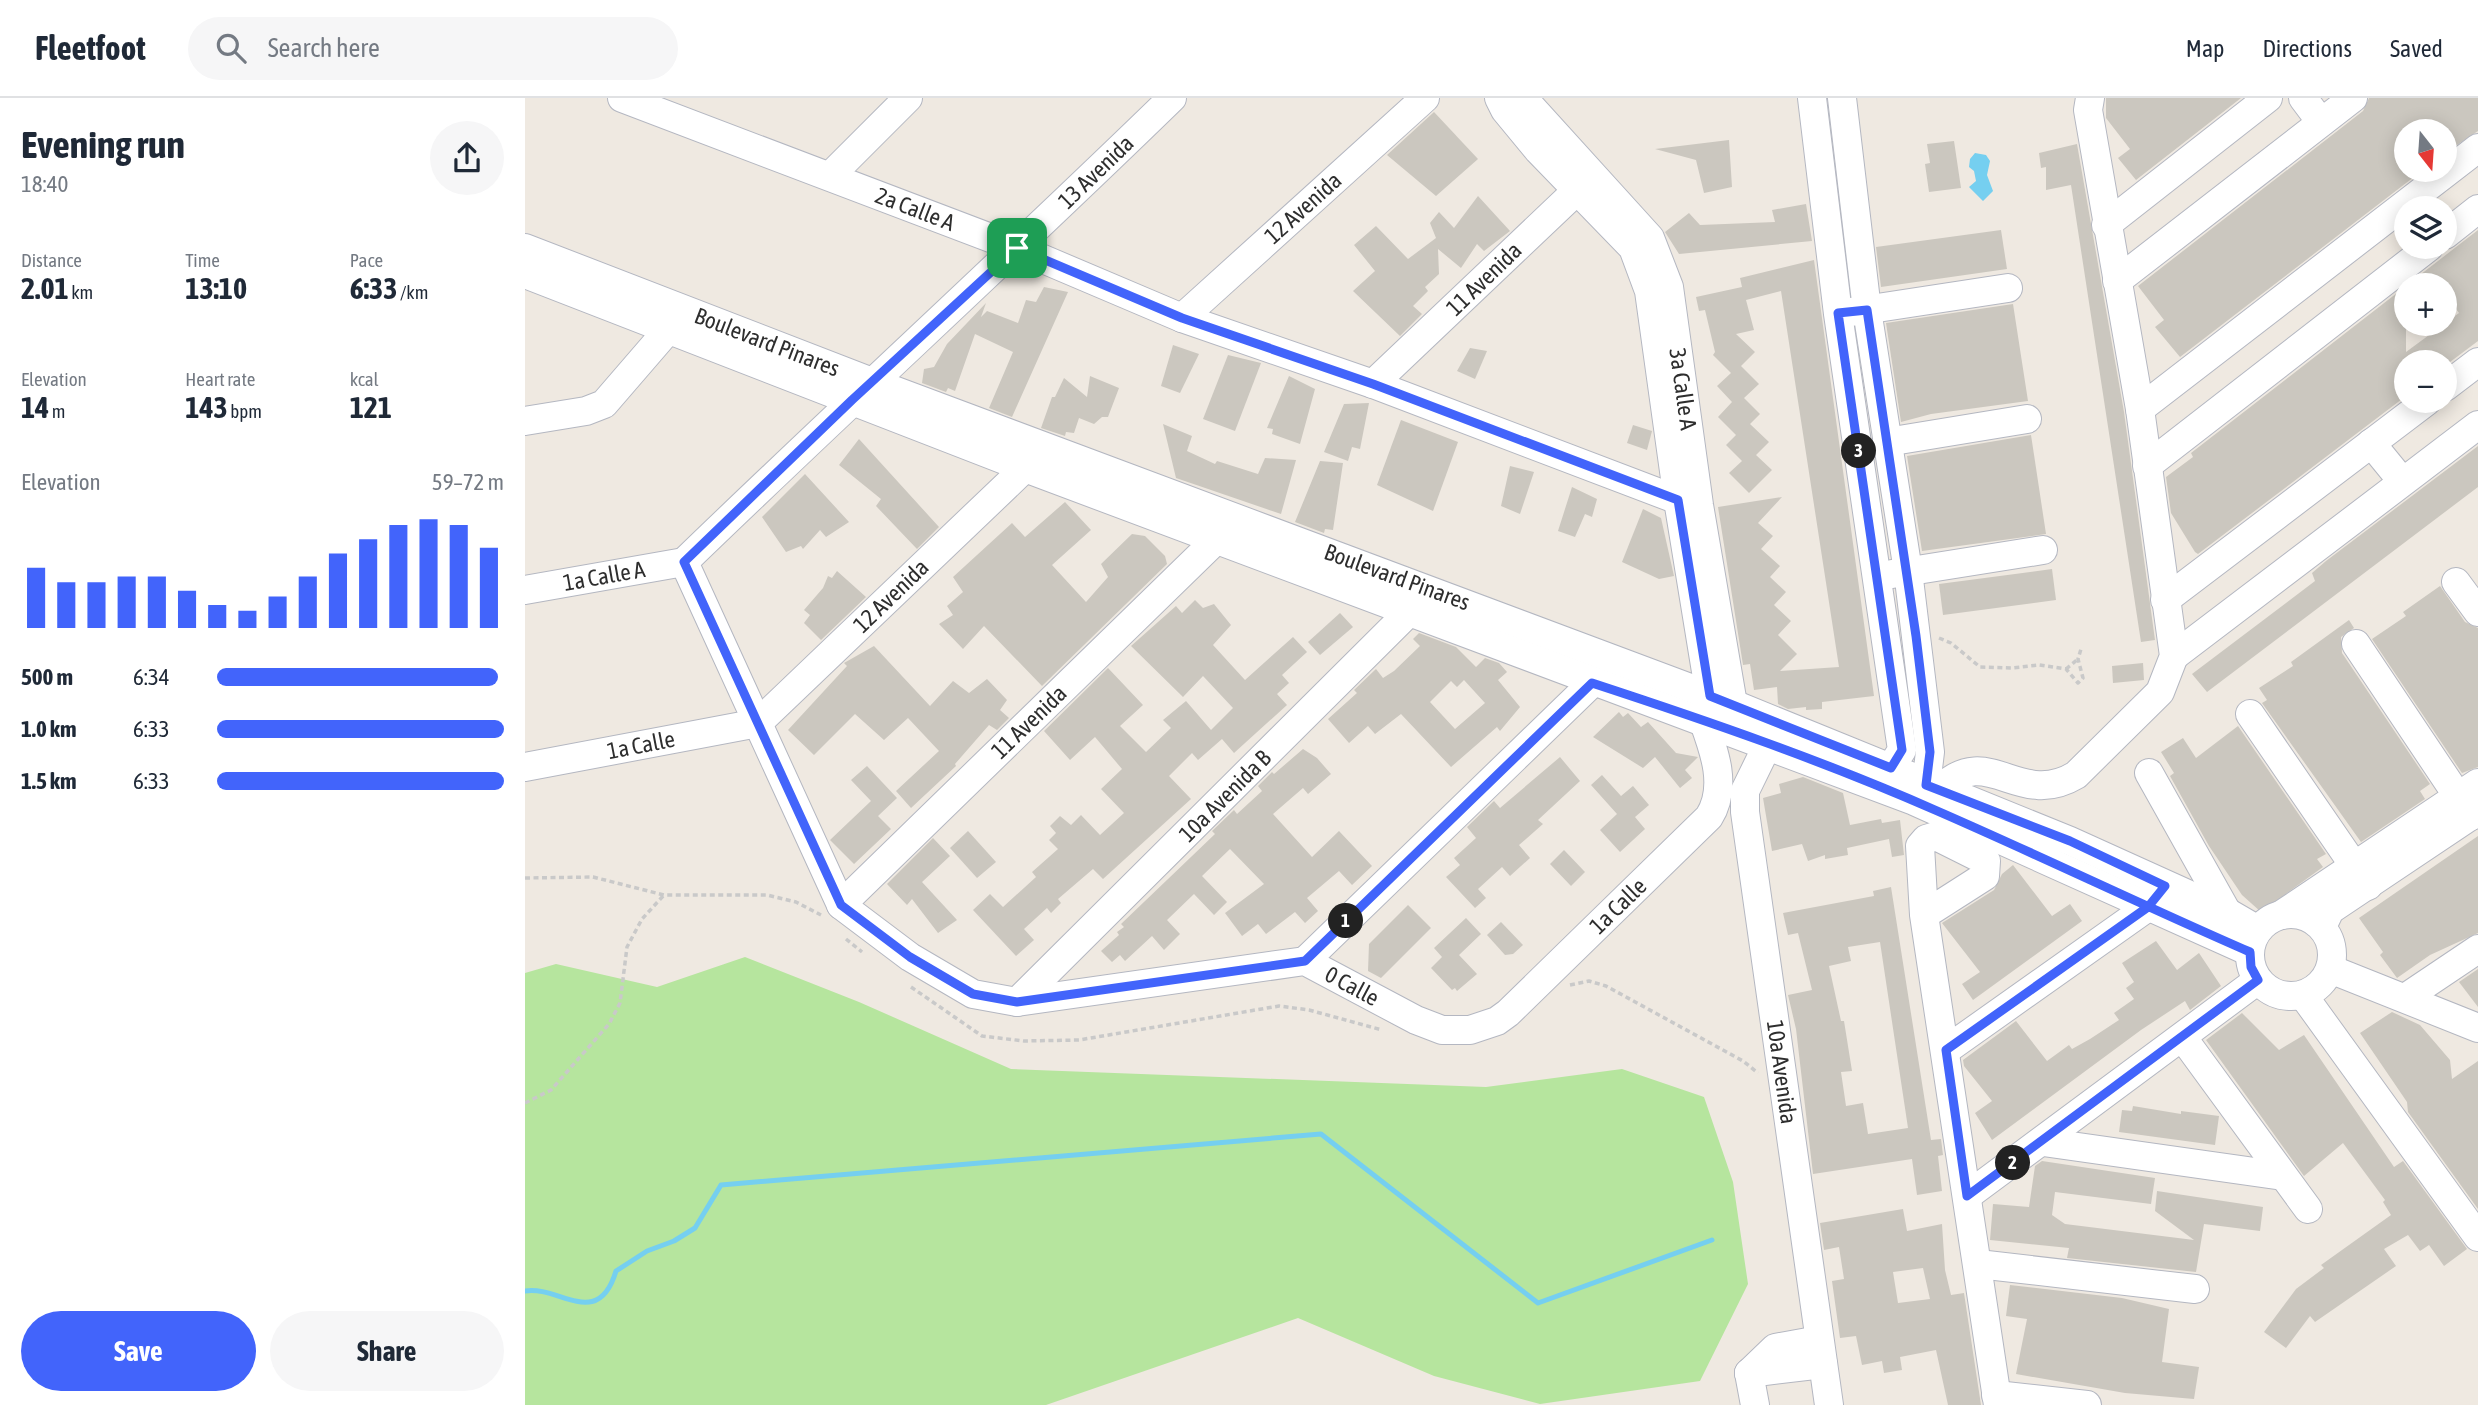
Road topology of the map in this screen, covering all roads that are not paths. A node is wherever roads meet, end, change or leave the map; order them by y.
1 (622, 98) edge
2 (908, 98) edge
3 (1172, 98) edge
4 (1425, 98) edge
5 (1499, 98) edge
6 (1523, 98) edge
7 (1812, 98) edge
8 (1842, 98) edge
9 (2090, 98) edge
10 (2268, 98) edge
11 (2303, 98) edge
12 (2353, 98) edge
13 (2321, 122) junction
14 (2478, 148) edge
15 (830, 176) junction
16 (1586, 182) junction
17 (2478, 209) edge
18 (2106, 225) junction
19 (2457, 226) edge
20 (525, 248) edge
21 (1017, 248) junction
22 (2344, 253) junction
23 (2413, 259) edge
24 (525, 274) edge
25 (2117, 281) junction
26 (2008, 288) dead end
27 (2371, 291) junction
28 (1867, 310) junction
29 (1838, 313) junction
30 (1182, 318) junction
31 (667, 331) junction
32 (2478, 362) edge
33 (2457, 378) edge
34 (1373, 384) junction
35 (862, 391) junction
36 (2140, 409) junction
37 (2411, 413) edge
38 (2027, 419) dead end
39 (525, 421) edge
40 (2478, 425) edge
41 (1887, 442) junction
42 (2371, 443) junction
43 (2147, 466) junction
44 (1025, 468) junction
45 (2402, 481) junction
46 (1678, 500) junction
47 (1216, 540) junction
48 (2043, 550) dead end
49 (684, 562) junction
50 (1908, 571) junction
51 (1878, 576) junction
52 (2456, 582) dead end
53 (1431, 589) junction
54 (525, 590) edge
55 (2165, 600) junction
56 (2478, 612) edge
57 (1410, 613) junction
58 (2356, 644) dead end
59 (2174, 656) junction
60 (1592, 683) junction
61 (2250, 714) dead end
62 (1718, 721) junction
63 (758, 723) junction
64 (1767, 744) junction
65 (525, 767) edge
66 (2149, 773) dead end
67 (1884, 777) junction
68 (1929, 797) junction
69 (2471, 802) edge
70 (2362, 877) junction
71 (2165, 886) junction
72 (2148, 907) junction
73 (833, 911) junction
74 (2227, 912) junction
75 (1924, 915) dead end
76 (2322, 927) junction
77 (2263, 932) junction
78 (2478, 949) edge
79 (1305, 961) junction
80 (2330, 969) junction
81 (2258, 980) junction
82 (2303, 995) junction
83 (2405, 998) junction
84 (1017, 1002) junction
85 (2478, 1028) edge
86 (1470, 1030) joint
87 (2183, 1038) junction
88 (1946, 1050) junction
89 (2043, 1142) junction
90 (2283, 1176) junction
91 (1967, 1196) junction
92 (2308, 1209) dead end
93 (2478, 1237) edge
94 (1978, 1264) junction
95 (2195, 1289) dead end
96 (1821, 1352) junction
97 (1997, 1400) edge
98 (1755, 1405) edge
99 (1829, 1405) edge
100 (2087, 1405) edge

1 - 15 street, 2a Calle A
2 - 15 street
3 - 21 street, 13 Avenida
4 - 30 street, 12 Avenida
5 - 16 street, 3a Calle A
6 - 16 street, 3a Calle A
7 - 29 street
8 - 28 street
9 - 18 street
10 - 18 street
11 - 13 street
12 - 13 street
13 - 25 street
14 - 22 street
15 - 21 street, 2a Calle A
16 - 34 street, 11 Avenida
16 - 46 street, 3a Calle A
16 - 62 street, 3a Calle A
17 - 19 street
18 - 25 street
20 - 35 street, Boulevard Pinares
21 - 30 street, 2a Calle A
21 - 35 street, 13 Avenida
22 - 27 street
22 - 36 street
23 - 27 street
24 - 31 street, Boulevard Pinares
25 - 36 street
26 - 28 street
27 - 43 street
28 - 29 street
28 - 41 street
29 - 51 street
30 - 34 street, 2a Calle A
31 - 35 street, Boulevard Pinares
31 - 39 street
32 - 33 street
34 - 46 street, 2a Calle A
35 - 44 street, Boulevard Pinares
35 - 49 street, 13 Avenida
35 - 53 street, Boulevard Pinares
36 - 43 street
37 - 42 street
38 - 41 street
40 - 45 street
41 - 50 street
42 - 45 street
42 - 55 street
43 - 55 street
44 - 47 street, Boulevard Pinares
44 - 63 street, 12 Avenida
45 - 59 street
46 - 62 street, 3a Calle A
47 - 57 street, Boulevard Pinares
47 - 73 street, 11 Avenida
48 - 50 street
49 - 54 street, 1a Calle A
49 - 63 street, 0 Calle
50 - 51 street
50 - 68 street
51 - 67 street
52 - 56 street
53 - 57 street, 10a Avenida B
53 - 62 street, Boulevard Pinares
55 - 59 street
57 - 60 street, Boulevard Pinares
57 - 84 street, 10a Avenida B
58 - 69 street
59 - 68 street
60 - 62 street, Boulevard Pinares
60 - 79 street
61 - 70 street
62 - 64 street, Boulevard Pinares
62 - 67 street, Boulevard Pinares
62 - 86 street, 1a Calle
63 - 65 street, 1a Calle
63 - 73 street, 0 Calle
64 - 67 street, Boulevard Pinares
64 - 96 street, 10a Avenida
66 - 74 street
67 - 68 street, Boulevard Pinares
68 - 71 street, Boulevard Pinares
68 - 72 street, Boulevard Pinares
69 - 70 street
70 - 76 street
70 - 77 street
71 - 72 street
71 - 74 street, Boulevard Pinares
72 - 77 street, Boulevard Pinares
72 - 88 street
73 - 84 street, 0 Calle
74 - 77 street, Boulevard Pinares
75 - 88 street
76 - 77 street
76 - 80 street
77 - 81 street
78 - 83 street
79 - 84 street, 0 Calle
79 - 86 street, 0 Calle
80 - 82 street
80 - 83 street
81 - 82 street
81 - 87 street
82 - 93 street
83 - 85 street
87 - 89 street
87 - 90 street
88 - 91 street
89 - 90 street
89 - 91 street
90 - 92 street
91 - 94 street
94 - 95 street
94 - 97 street
96 - 98 street
96 - 99 street, 10a Avenida
97 - 100 street

